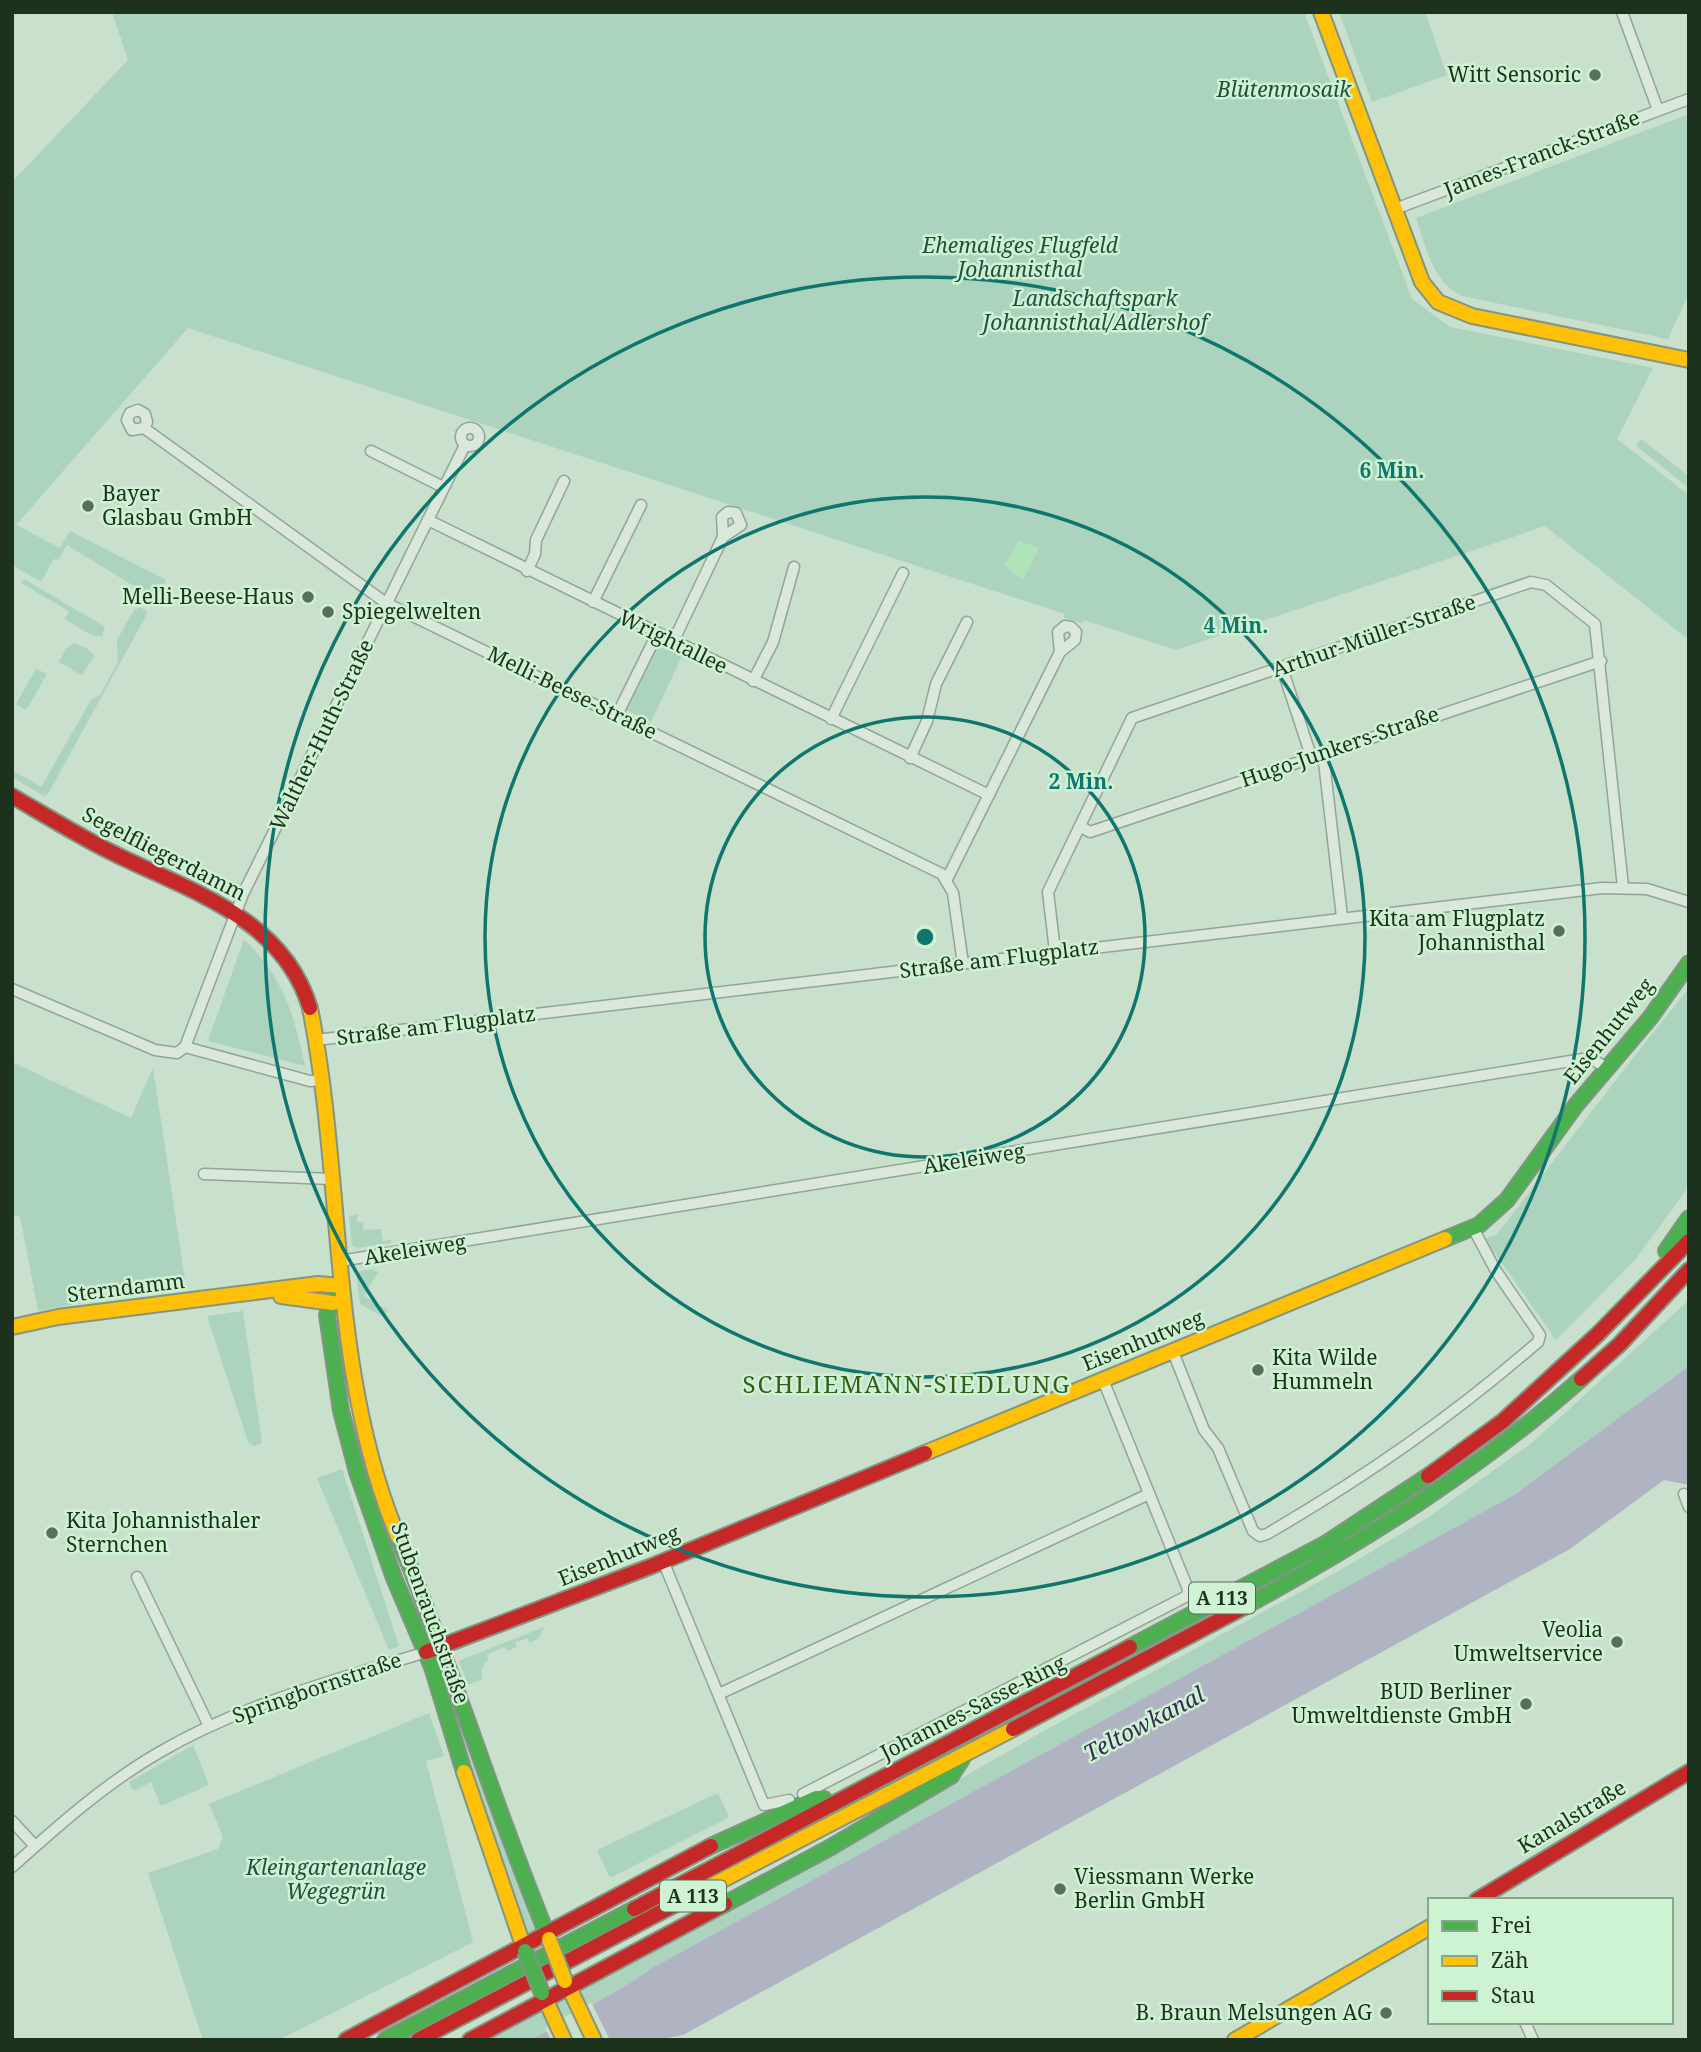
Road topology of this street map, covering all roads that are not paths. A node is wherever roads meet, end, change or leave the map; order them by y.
1 (1321, 12) edge
2 (1622, 12) edge
3 (1689, 99) edge
4 (1658, 110) junction
5 (1395, 209) junction
6 (1689, 360) edge
7 (144, 428) dead end
8 (465, 445) dead end
9 (371, 451) dead end
10 (564, 481) dead end
11 (443, 487) junction
12 (641, 505) dead end
13 (428, 520) junction
14 (723, 537) dead end
15 (794, 567) dead end
16 (527, 570) junction
17 (903, 573) dead end
18 (593, 602) junction
19 (386, 603) junction
20 (967, 622) dead end
21 (657, 634) junction
22 (673, 642) junction
23 (1060, 652) dead end
24 (1601, 661) junction
25 (1282, 668) junction
26 (753, 681) junction
27 (617, 715) junction
28 (831, 719) junction
29 (1323, 753) junction
30 (1311, 756) junction
31 (910, 758) junction
32 (989, 795) junction
33 (12, 796) edge
34 (1080, 827) junction
35 (947, 879) junction
36 (1623, 887) junction
37 (1686, 903) edge
38 (236, 912) junction
39 (1342, 917) junction
40 (1055, 951) junction
41 (963, 964) junction
42 (1687, 967) edge
43 (12, 989) edge
44 (316, 1040) junction
45 (185, 1047) junction
46 (1606, 1068) junction
47 (322, 1080) junction
48 (204, 1174) dead end
49 (332, 1179) junction
50 (1689, 1218) edge
51 (1473, 1228) junction
52 (1689, 1241) edge
53 (340, 1261) junction
54 (1689, 1270) edge
55 (1658, 1275) junction
56 (342, 1286) junction
57 (1689, 1291) edge
58 (245, 1296) junction
59 (333, 1303) junction
60 (1657, 1308) junction
61 (12, 1326) edge
62 (1173, 1352) junction
63 (1102, 1380) junction
64 (1149, 1494) junction
65 (1684, 1494) dead end
66 (1689, 1507) edge
67 (663, 1561) junction
68 (137, 1577) dead end
69 (441, 1647) junction
70 (426, 1652) junction
71 (719, 1694) junction
72 (209, 1726) junction
73 (967, 1752) junction
74 (1689, 1772) edge
75 (835, 1801) junction
76 (12, 1821) edge
77 (35, 1846) junction
78 (12, 1867) edge
79 (1480, 1898) edge
80 (1428, 1928) edge
81 (547, 1935) junction
82 (524, 1948) junction
83 (570, 1990) junction
84 (546, 2002) junction
85 (1526, 2024) edge
86 (346, 2040) edge
87 (386, 2040) edge
88 (418, 2040) edge
89 (470, 2040) edge
90 (564, 2040) edge
91 (594, 2040) edge
92 (1235, 2040) edge
93 (1533, 2040) edge

1 - 5 main road
2 - 4 street
3 - 4 street, James-Franck-Straße
4 - 5 street, James-Franck-Straße
5 - 6 main road
7 - 19 street, Melli-Beese-Straße
8 - 11 street, Walther-Huth-Straße
9 - 11 street
10 - 16 street
11 - 13 street, Walther-Huth-Straße
12 - 18 street, Wrightallee
13 - 16 street, Wrightallee
13 - 19 street, Walther-Huth-Straße
14 - 22 street
15 - 26 street, Wrightallee
16 - 18 street, Wrightallee
17 - 28 street
18 - 21 street, Wrightallee
19 - 27 street, Melli-Beese-Straße
19 - 38 street, Walther-Huth-Straße
20 - 31 street
21 - 22 street, Wrightallee
21 - 27 street
22 - 26 street, Wrightallee
23 - 32 street
24 - 25 street, Arthur-Müller-Straße
24 - 29 street, Hugo-Junkers-Straße
24 - 36 street, Arthur-Müller-Straße
25 - 30 street
25 - 34 street, Arthur-Müller-Straße
26 - 28 street, Wrightallee
27 - 35 street, Melli-Beese-Straße
28 - 31 street, Wrightallee
29 - 30 street, Hugo-Junkers-Straße
29 - 39 street
30 - 34 street, Hugo-Junkers-Straße
31 - 32 street, Wrightallee
32 - 35 street
33 - 38 main road, Segelfliegerdamm
34 - 40 street, Arthur-Müller-Straße
35 - 41 street
36 - 37 street, Straße am Flugplatz
36 - 39 street, Straße am Flugplatz
38 - 44 main road, Segelfliegerdamm
38 - 45 street, Walther-Huth-Straße
39 - 40 street, Straße am Flugplatz
40 - 41 street, Straße am Flugplatz
41 - 44 street, Straße am Flugplatz
42 - 46 main road, Eisenhutweg
43 - 45 street
44 - 47 main road, Segelfliegerdamm
45 - 47 street
46 - 51 main road, Eisenhutweg
46 - 53 street, Akeleiweg
47 - 49 main road, Stubenrauchstraße
48 - 49 street
49 - 53 main road, Stubenrauchstraße
50 - 55 main road
51 - 62 main road, Eisenhutweg
51 - 62 street
52 - 55 main road, A 113
53 - 56 main road, Stubenrauchstraße
54 - 60 main road, A 113
55 - 75 main road, A 113
56 - 58 main road, Sterndamm
56 - 59 main road, Stubenrauchstraße
56 - 69 main road, Stubenrauchstraße
57 - 60 main road
58 - 59 main road, Sterndamm
58 - 61 main road, Sterndamm
59 - 70 main road, Stubenrauchstraße
60 - 73 main road, A 113
62 - 63 main road, Eisenhutweg
63 - 64 street, Johannes-Sasse-Ring
63 - 67 main road, Eisenhutweg
64 - 71 street
64 - 71 street, Johannes-Sasse-Ring
65 - 66 street
67 - 69 main road, Eisenhutweg
67 - 71 street, Johannes-Sasse-Ring
68 - 72 street, Springbornstraße
69 - 70 main road, Eisenhutweg
69 - 81 main road, Stubenrauchstraße
70 - 72 street, Springbornstraße
70 - 82 main road, Stubenrauchstraße
72 - 77 street, Springbornstraße
73 - 83 main road
73 - 88 main road, A 113
74 - 79 main road, Kanalstraße
75 - 81 main road
75 - 87 main road, A 113
76 - 77 street
77 - 78 street, Springbornstraße
80 - 92 main road
81 - 82 main road
81 - 83 main road, Stubenrauchstraße, bridge
82 - 84 main road, Stubenrauchstraße, bridge
82 - 86 main road
83 - 84 main road
83 - 91 main road, Stubenrauchstraße
84 - 89 main road
84 - 90 main road, Stubenrauchstraße
85 - 93 street

